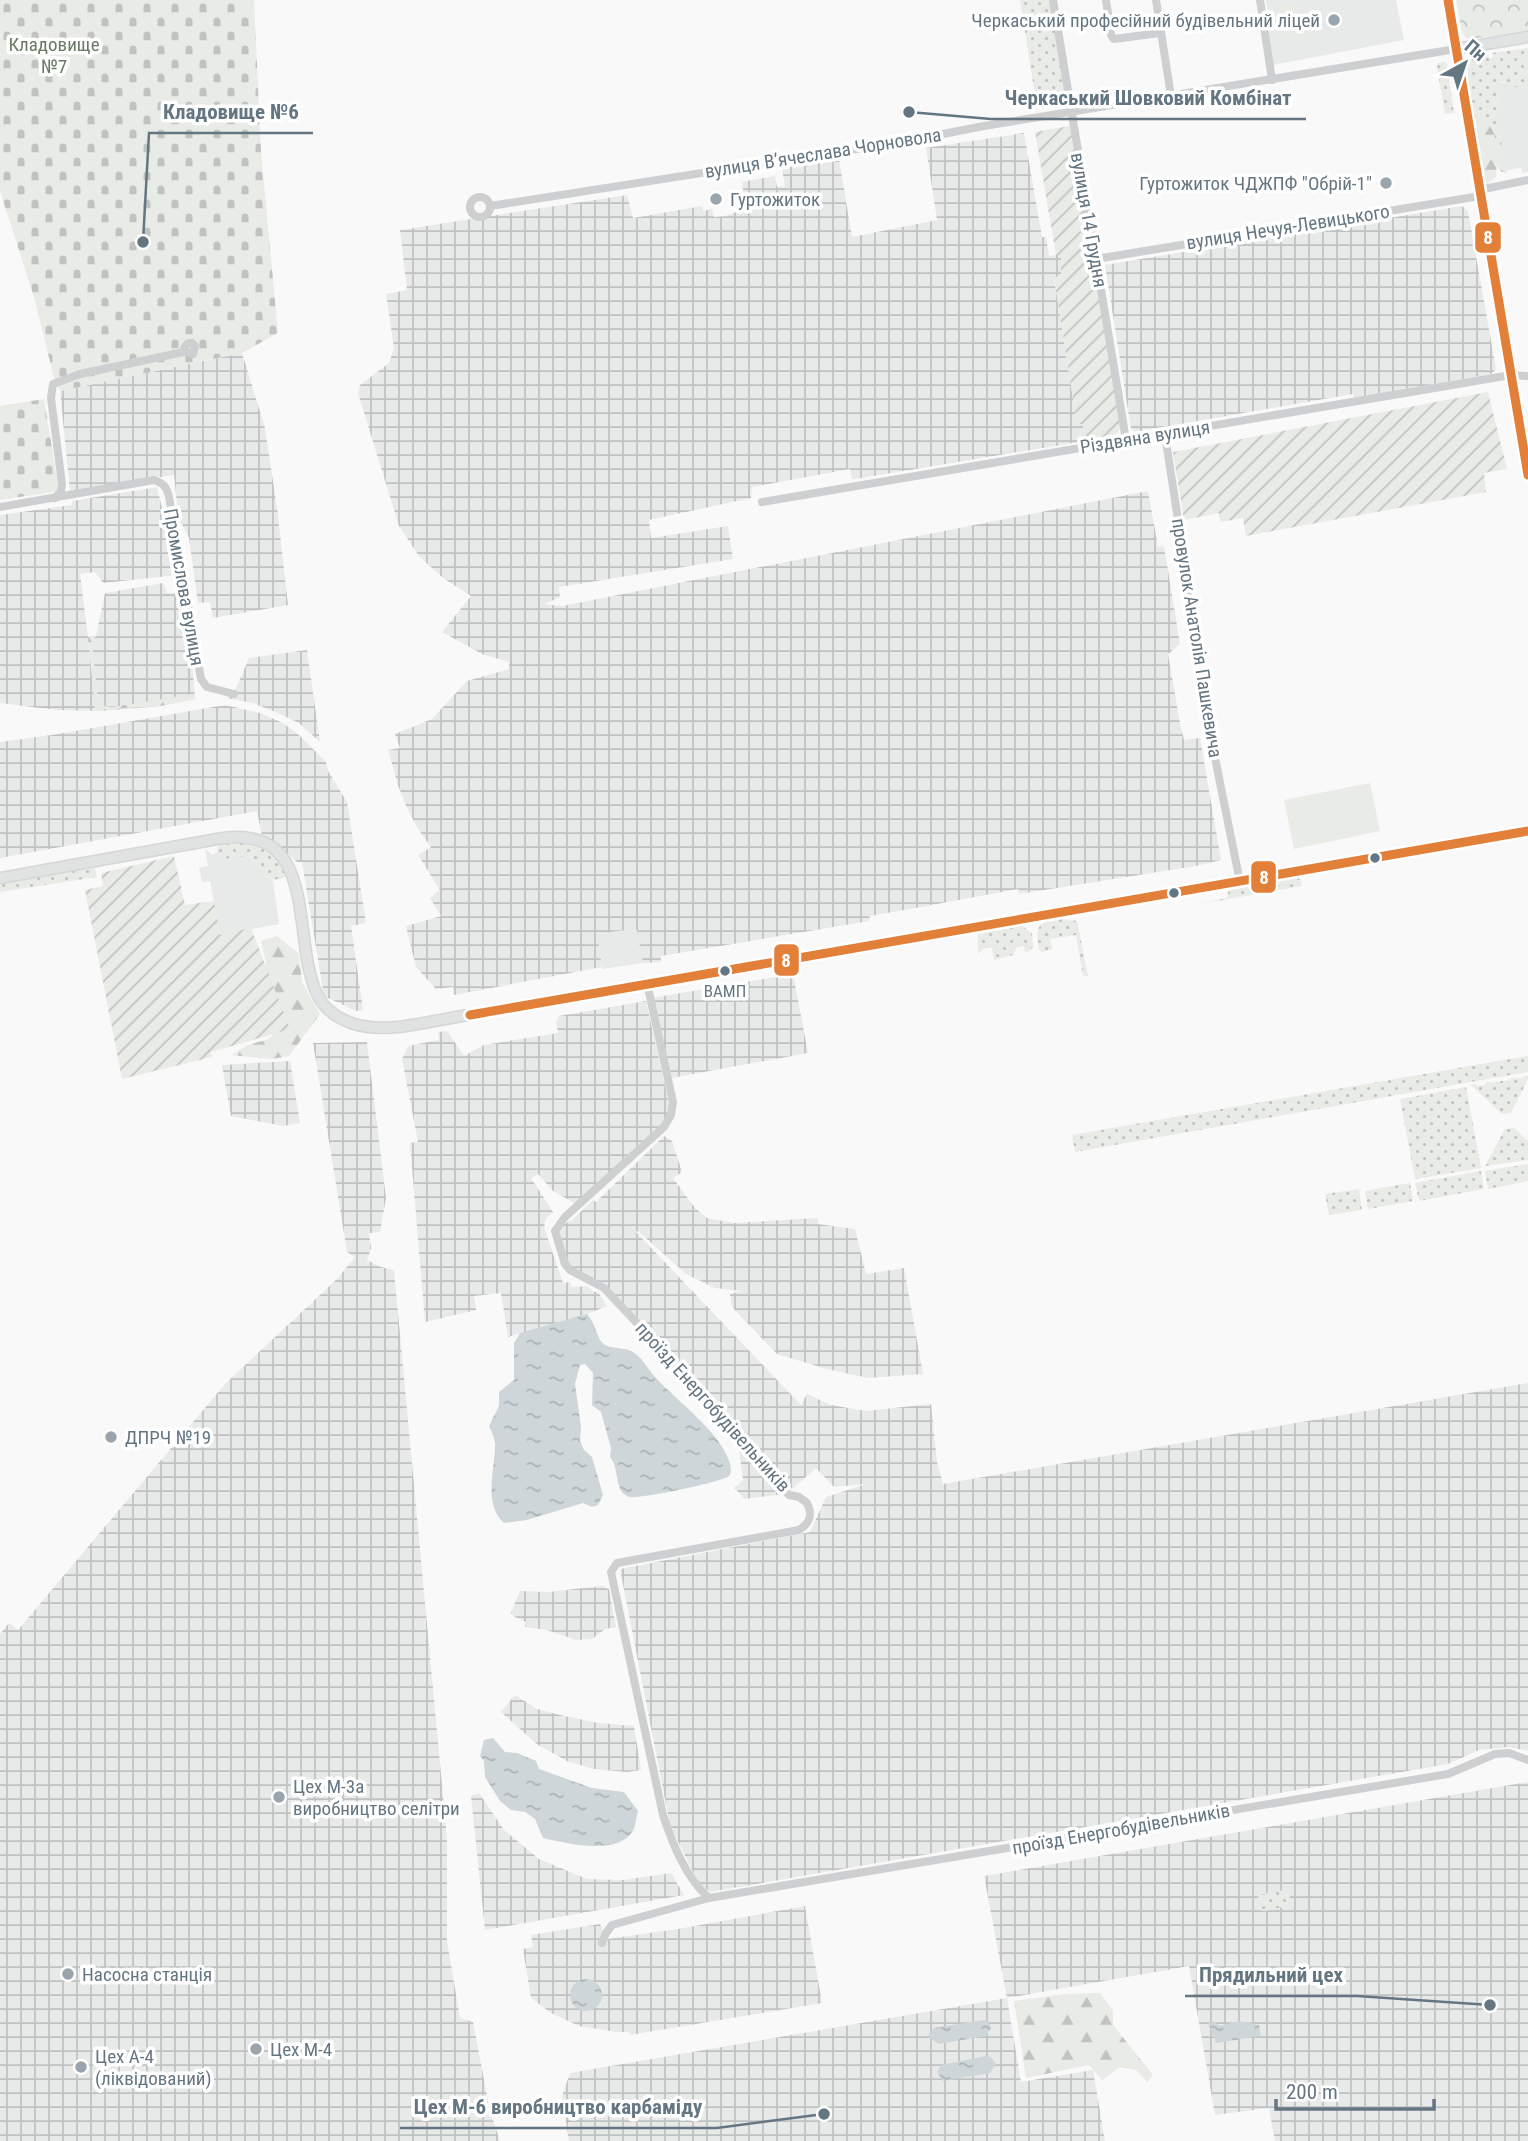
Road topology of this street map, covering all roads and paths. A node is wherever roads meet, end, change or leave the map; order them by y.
1 (1054, 0) edge
2 (1106, 0) edge
3 (1156, 0) edge
4 (1260, 0) edge
5 (1448, 0) edge
6 (1160, 33) junction
7 (1528, 37) edge
8 (1456, 49) junction
9 (1272, 80) junction
10 (1171, 96) junction
11 (1071, 113) junction
12 (1528, 180) edge
13 (1480, 193) junction
14 (490, 206) dead end
15 (1096, 259) junction
16 (184, 352) dead end
17 (1511, 375) junction
18 (1528, 376) edge
19 (1165, 435) junction
20 (1126, 440) junction
21 (1528, 475) edge
22 (55, 498) junction
23 (762, 502) dead end
24 (0, 507) edge
25 (234, 694) dead end
26 (1528, 831) edge
27 (0, 878) edge
28 (1240, 882) junction
29 (647, 983) junction
30 (1528, 1760) edge
31 (709, 1898) junction
32 (603, 1943) dead end

1 - 11 street, вулиця 14 Грудня
2 - 6 street
3 - 6 street
4 - 9 street
5 - 8 main road
6 - 10 street
7 - 8 main road, вулиця Вʼячеслава Чорновола
8 - 9 street, вулиця Вʼячеслава Чорновола
8 - 13 main road
9 - 10 street, вулиця Вʼячеслава Чорновола
10 - 11 street, вулиця Вʼячеслава Чорновола
11 - 14 street, вулиця Вʼячеслава Чорновола
11 - 15 street, вулиця 14 Грудня
12 - 13 street, вулиця Нечуя-Левицького
13 - 15 street, вулиця Нечуя-Левицького
13 - 17 main road
15 - 20 street, вулиця 14 Грудня
16 - 22 street
17 - 18 street, Різдвяна вулиця
17 - 19 street, Різдвяна вулиця
17 - 21 main road
19 - 20 street, Різдвяна вулиця
19 - 28 street, провулок Анатолія Пашкевича
20 - 23 street, Різдвяна вулиця
22 - 24 street, Промислова вулиця
22 - 25 street, Промислова вулиця
26 - 28 main road
27 - 29 main road
28 - 29 main road
29 - 31 street, проїзд Енергобудівельників
30 - 31 street, проїзд Енергобудівельників
31 - 32 street, проїзд Енергобудівельників

